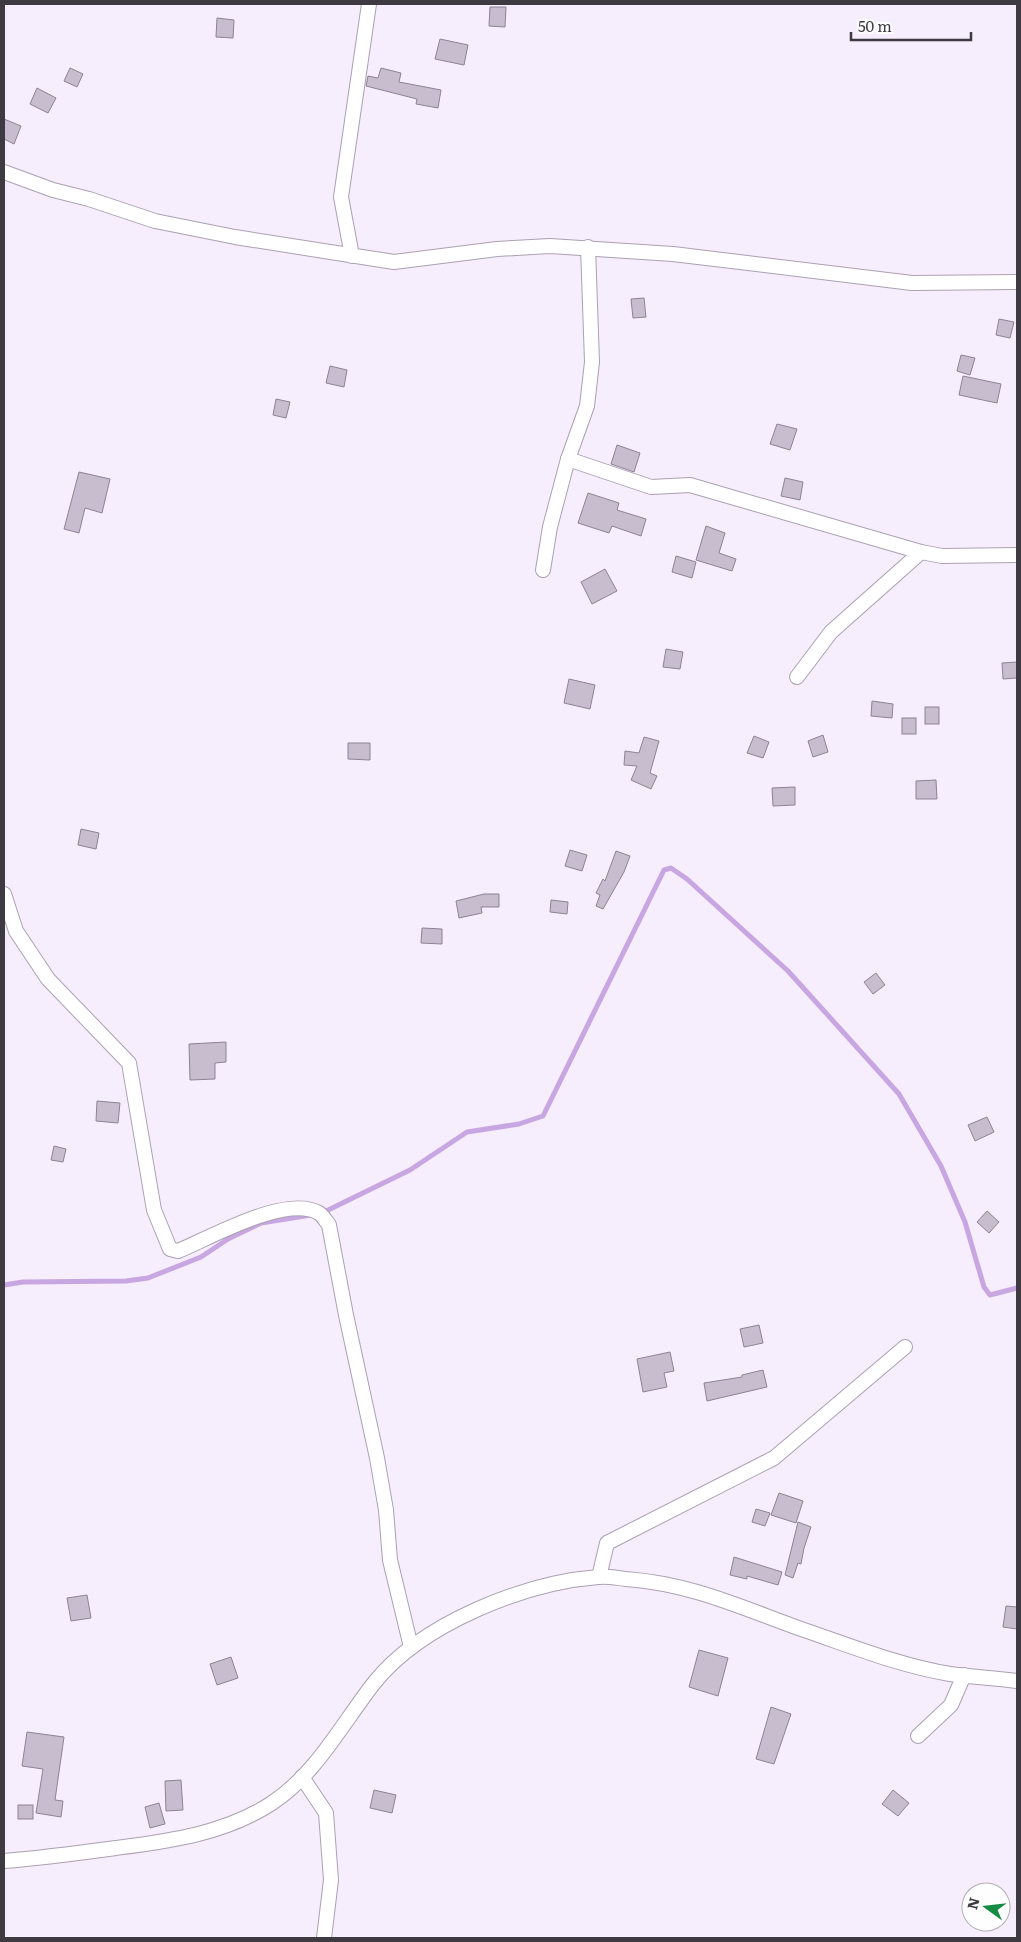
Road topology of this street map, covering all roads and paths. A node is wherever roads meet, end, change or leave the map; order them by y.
1 (369, 4) edge
2 (4, 172) edge
3 (588, 247) junction
4 (352, 256) junction
5 (1017, 282) edge
6 (568, 459) junction
7 (921, 552) junction
8 (1017, 554) edge
9 (543, 570) dead end
10 (797, 677) dead end
11 (4, 894) edge
12 (905, 1347) dead end
13 (599, 1577) junction
14 (411, 1646) junction
15 (964, 1675) junction
16 (1017, 1681) edge
17 (918, 1736) dead end
18 (302, 1777) junction
19 (4, 1861) edge
20 (324, 1938) edge

1 - 4 street
2 - 4 street
3 - 4 street
3 - 5 street
3 - 6 street
6 - 7 street
6 - 9 street
7 - 8 street
7 - 10 street
11 - 14 street
12 - 13 street
13 - 14 street
13 - 15 street
14 - 18 street
15 - 16 street
15 - 17 street
18 - 19 street
18 - 20 street

